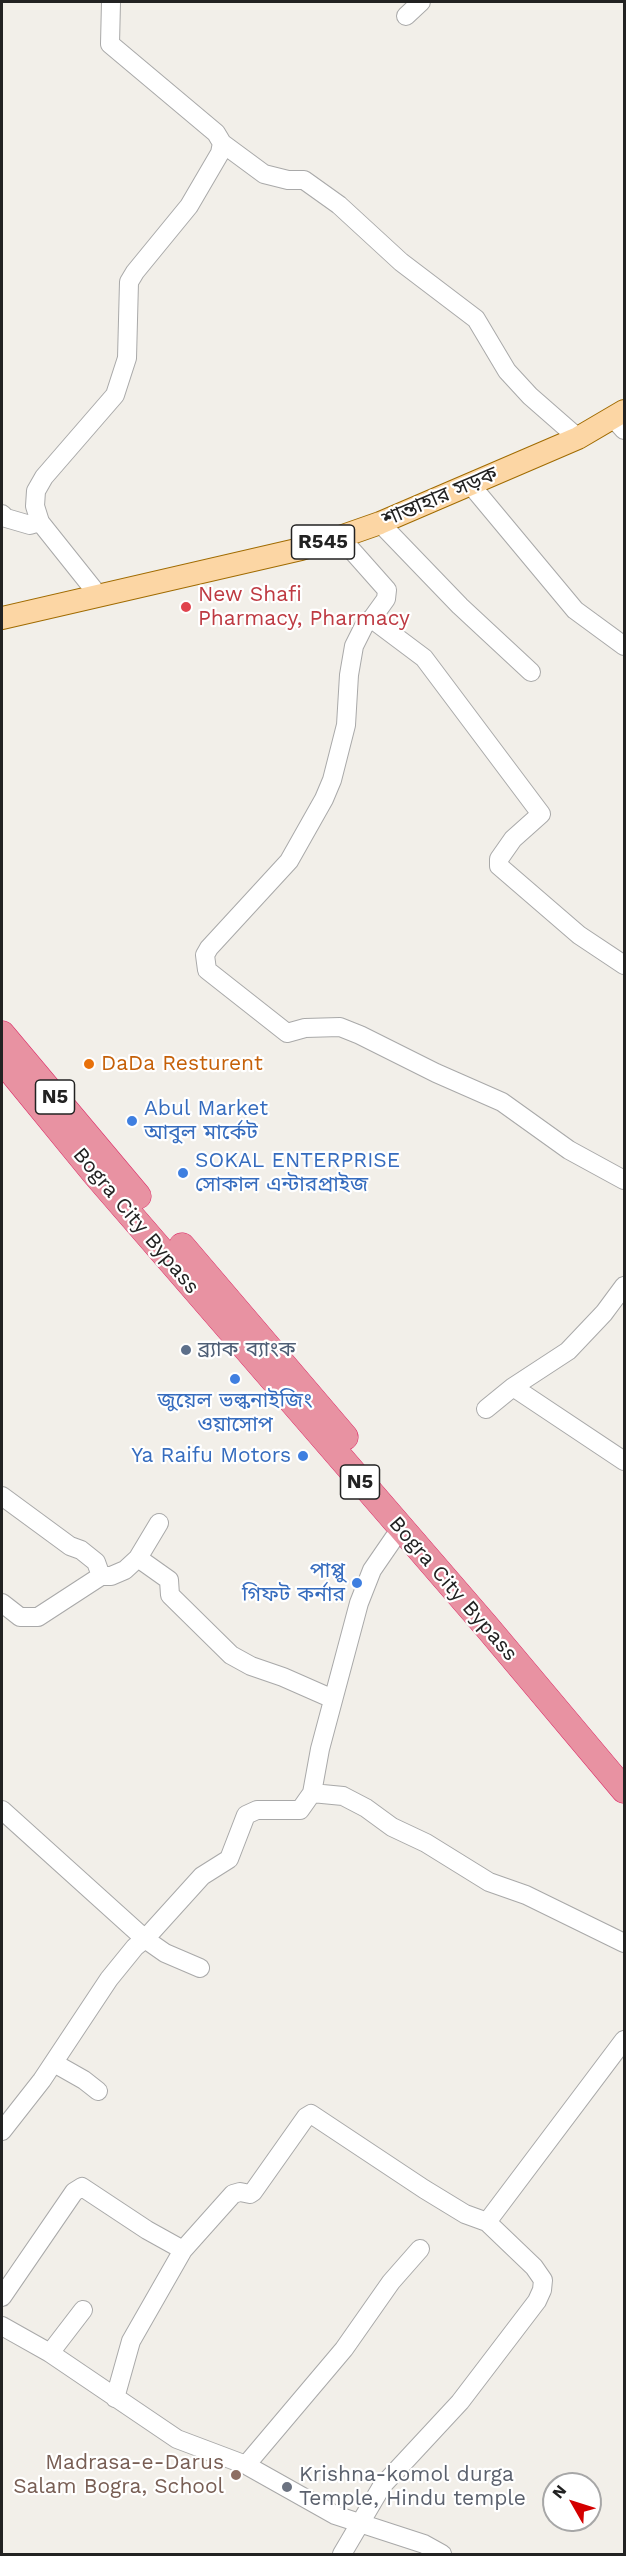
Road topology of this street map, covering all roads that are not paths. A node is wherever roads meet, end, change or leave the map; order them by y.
1 (111, 2) edge
2 (421, 2) edge
3 (406, 16) dead end
4 (222, 143) junction
5 (621, 420) edge
6 (578, 438) junction
7 (470, 484) junction
8 (2, 514) edge
9 (40, 522) junction
10 (380, 523) junction
11 (340, 537) junction
12 (99, 596) junction
13 (373, 617) junction
14 (2, 618) edge
15 (624, 646) edge
16 (531, 672) dead end
17 (624, 965) edge
18 (2, 1034) edge
19 (2, 1060) edge
20 (103, 1168) junction
21 (624, 1180) edge
22 (624, 1286) edge
23 (513, 1387) junction
24 (329, 1389) dead end
25 (486, 1409) dead end
26 (346, 1438) junction
27 (624, 1461) edge
28 (2, 1496) edge
29 (159, 1522) dead end
30 (393, 1538) dead end
31 (138, 1558) junction
32 (101, 1576) junction
33 (2, 1603) edge
34 (333, 1699) junction
35 (624, 1763) edge
36 (624, 1790) edge
37 (312, 1793) junction
38 (2, 1810) edge
39 (144, 1939) junction
40 (624, 1943) edge
41 (200, 1968) dead end
42 (624, 2040) edge
43 (54, 2063) junction
44 (98, 2091) dead end
45 (2, 2131) edge
46 (487, 2222) junction
47 (420, 2249) dead end
48 (183, 2250) junction
49 (2, 2297) edge
50 (84, 2310) dead end
51 (2, 2326) edge
52 (50, 2353) junction
53 (116, 2398) junction
54 (246, 2465) junction
55 (361, 2523) junction
56 (342, 2554) edge
57 (442, 2554) edge

1 - 4 street
2 - 3 street
4 - 6 street
4 - 9 street
5 - 6 main road, শান্তাহার সড়ক / R545
6 - 7 main road, শান্তাহার সড়ক / R545
7 - 10 main road, শান্তাহার সড়ক / R545
7 - 15 street
8 - 9 street
9 - 12 street
10 - 11 main road, শান্তাহার সড়ক / R545
10 - 16 street
11 - 12 main road, শান্তাহার সড়ক / R545
11 - 13 street
12 - 14 main road, শান্তাহার সড়ক / R545
13 - 17 street
13 - 21 street
18 - 20 highway, Bogra City Bypass / N5
19 - 20 highway, Bogra City Bypass / N5
20 - 26 highway, Bogra City Bypass / N5
20 - 36 highway, Bogra City Bypass / N5
22 - 23 street
23 - 25 street
23 - 27 street
24 - 26 highway
26 - 35 highway, Bogra City Bypass / N5
28 - 32 street
29 - 31 street
30 - 34 street
31 - 32 street
31 - 34 street
32 - 33 street
34 - 37 street
37 - 39 street
37 - 40 street
38 - 39 street
39 - 41 street
39 - 43 street
42 - 46 street
43 - 44 street
43 - 45 street
46 - 48 street
46 - 55 street
47 - 54 street
48 - 49 street
48 - 53 street
50 - 52 street
51 - 52 street
52 - 53 street
53 - 54 street
54 - 55 street
55 - 56 street
55 - 57 street

